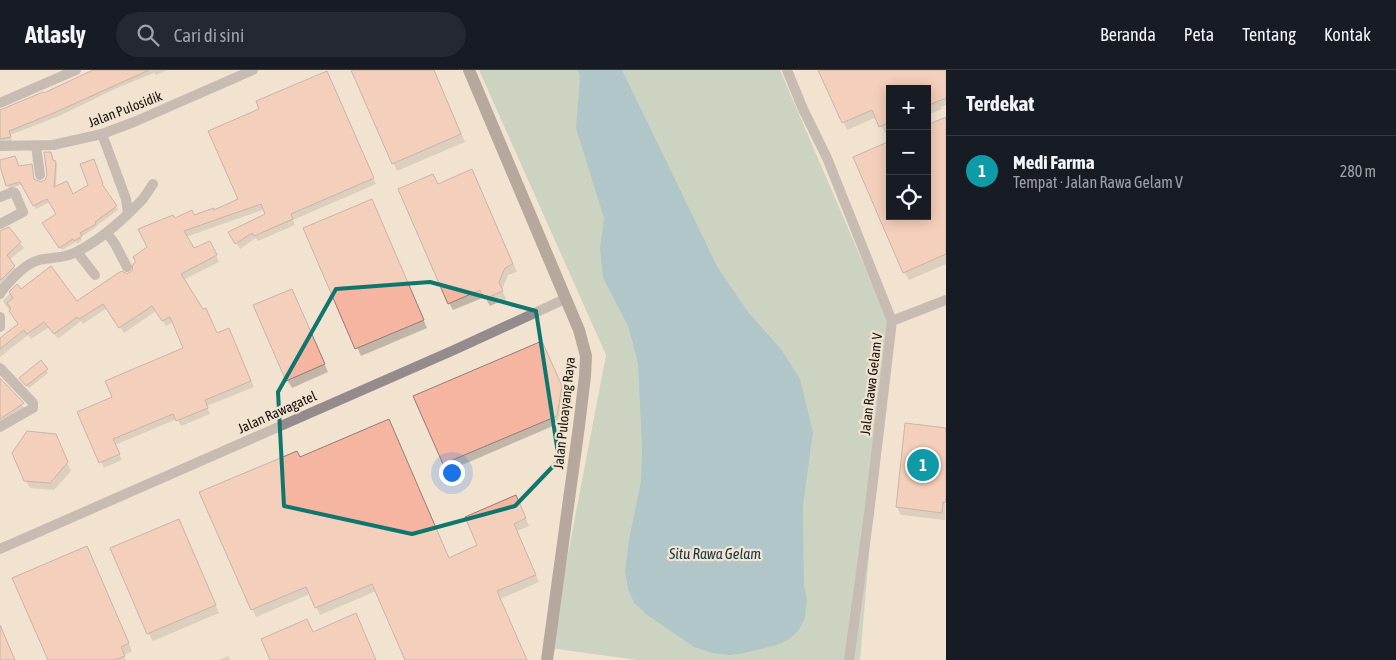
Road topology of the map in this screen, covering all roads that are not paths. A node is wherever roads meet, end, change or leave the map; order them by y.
1 (76, 70) edge
2 (253, 70) edge
3 (469, 70) edge
4 (787, 70) edge
5 (0, 103) edge
6 (102, 134) junction
7 (0, 146) edge
8 (36, 146) junction
9 (40, 176) dead end
10 (153, 184) dead end
11 (0, 197) edge
12 (128, 214) junction
13 (0, 224) edge
14 (107, 233) junction
15 (77, 252) junction
16 (128, 267) dead end
17 (95, 275) dead end
18 (0, 294) edge
19 (565, 299) junction
20 (946, 300) edge
21 (0, 317) edge
22 (892, 321) junction
23 (0, 328) edge
24 (0, 368) edge
25 (0, 427) edge
26 (0, 549) edge
27 (547, 660) edge
28 (848, 660) edge

1 - 5 street
2 - 6 street, Jalan Pulosidik
3 - 19 street, Jalan Puloayang Raya
4 - 22 street, Jalan Rawa Gelam V
6 - 8 street, Jalan Pulosidik
6 - 12 street
7 - 8 street, Jalan Pulosidik
8 - 9 street
10 - 12 street
11 - 13 street
12 - 14 street
14 - 15 street
14 - 16 street
15 - 17 street
15 - 18 street
19 - 26 street, Jalan Rawagatel
19 - 27 street, Jalan Puloayang Raya
20 - 22 street
21 - 23 street
22 - 28 street, Jalan Rawa Gelam V
24 - 25 street

